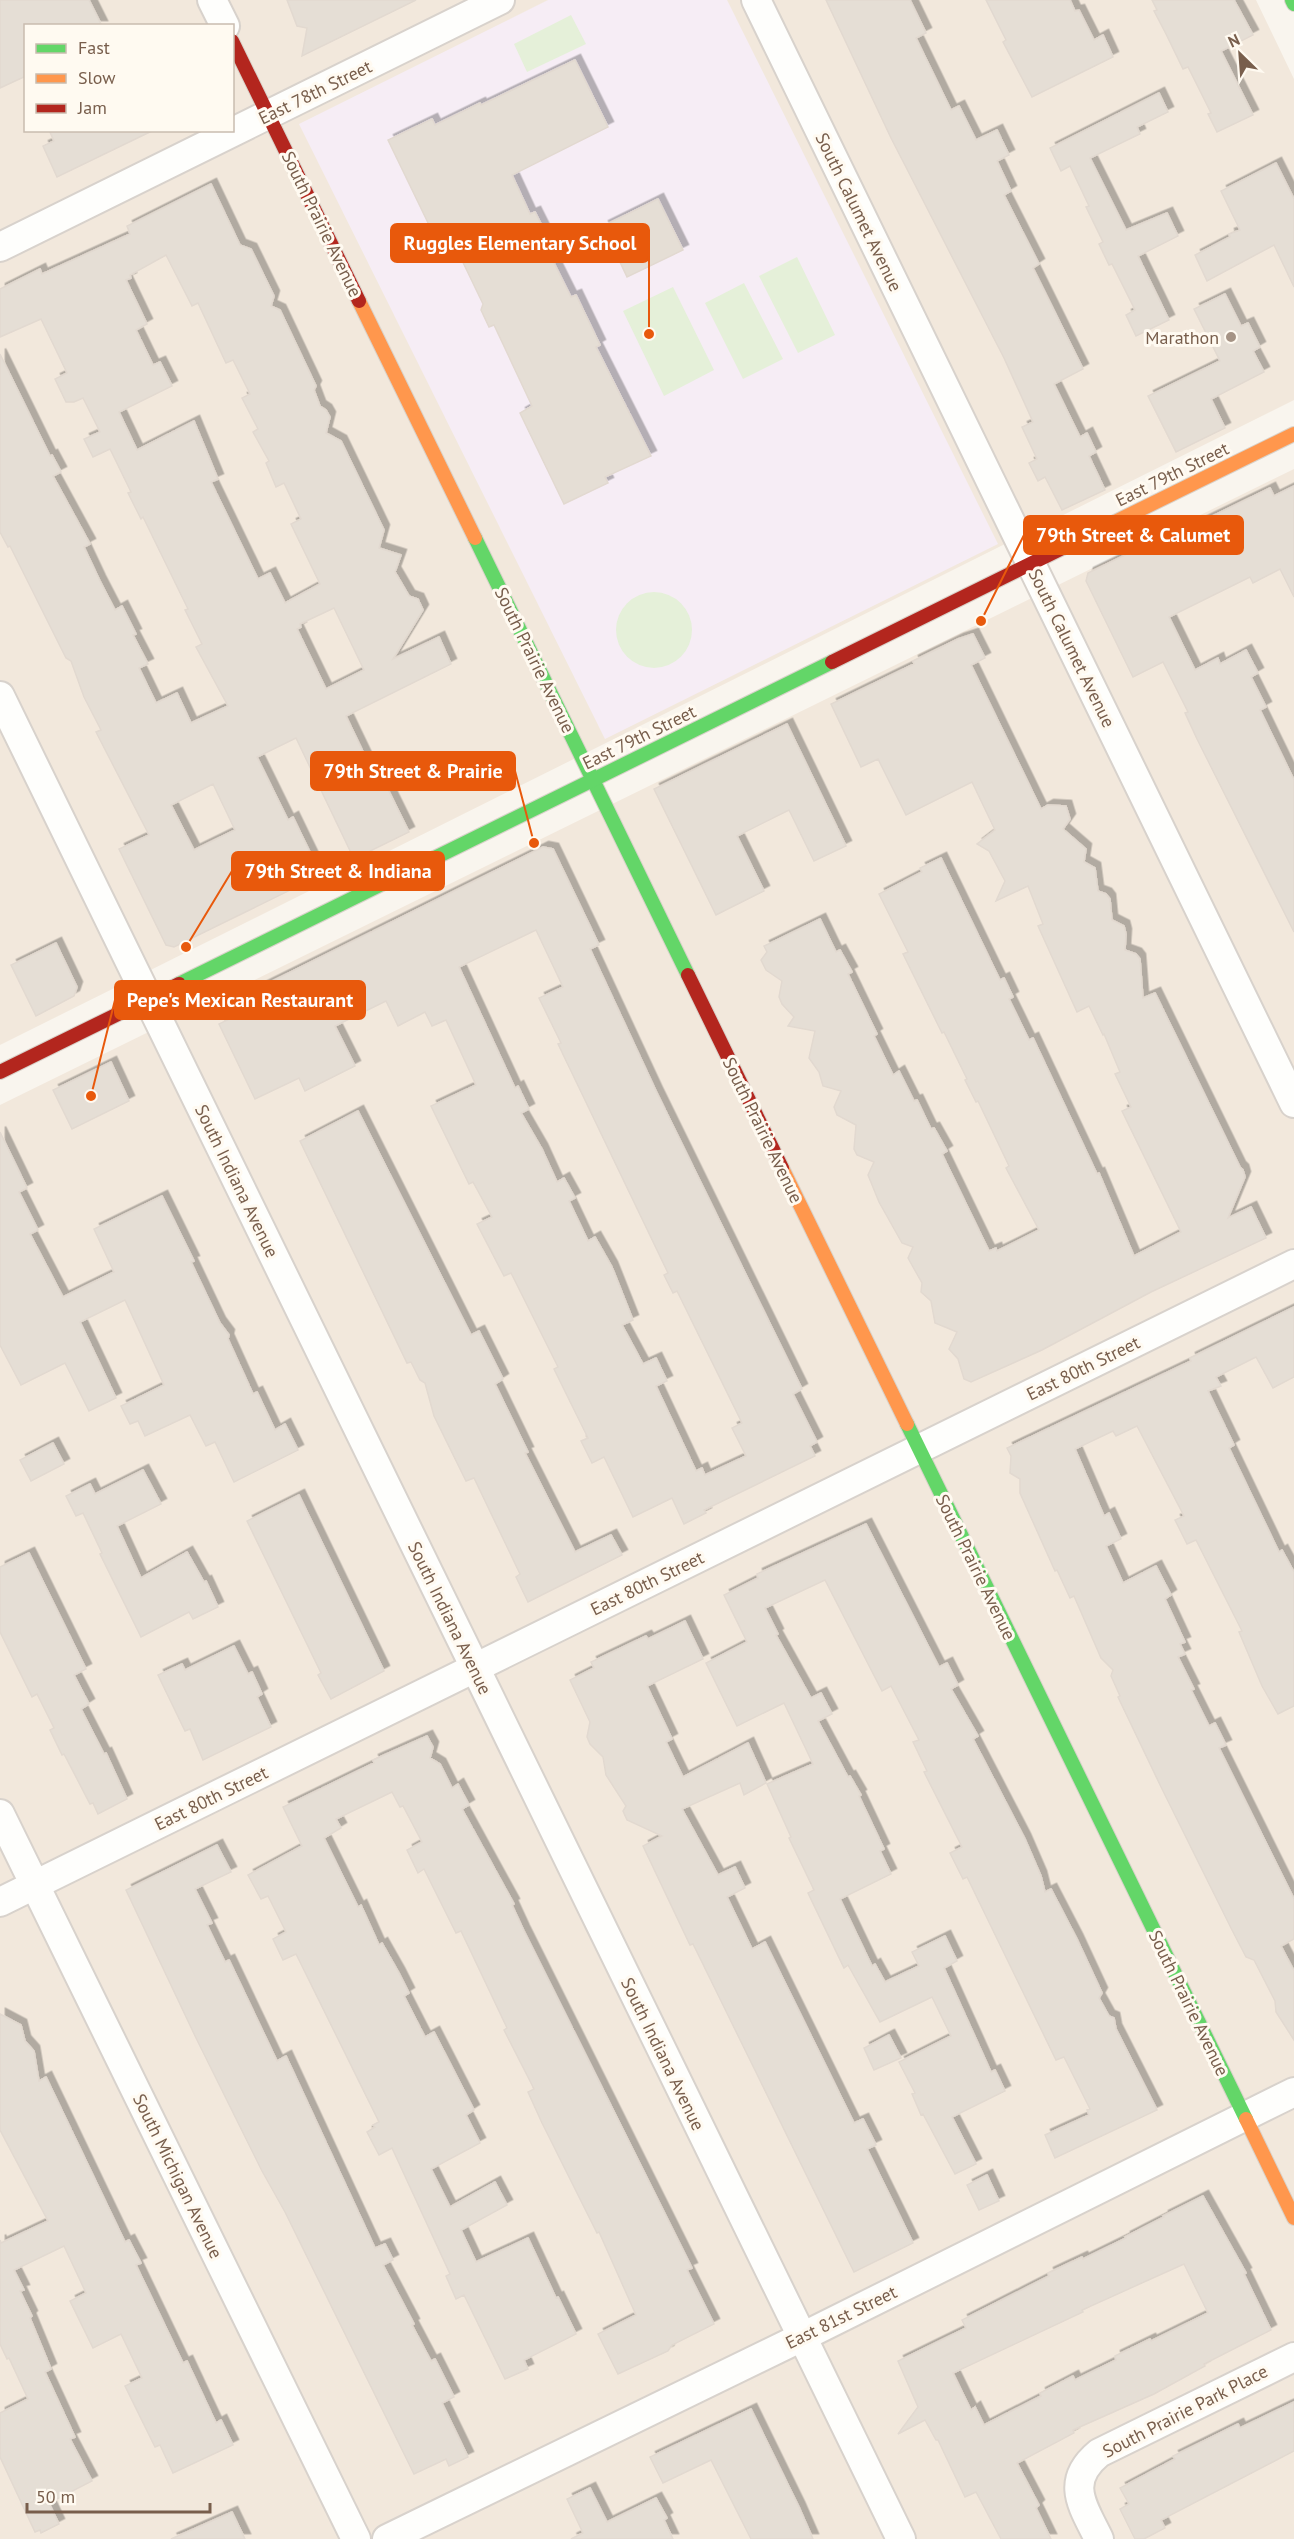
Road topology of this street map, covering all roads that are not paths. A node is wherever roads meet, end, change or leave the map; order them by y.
1 (212, 0) edge
2 (500, 0) edge
3 (756, 0) edge
4 (1292, 0) edge
5 (1294, 4) edge
6 (224, 24) edge
7 (234, 45) edge
8 (268, 114) junction
9 (234, 131) edge
10 (232, 132) edge
11 (0, 247) edge
12 (1294, 434) edge
13 (1030, 564) junction
14 (0, 696) edge
15 (593, 780) junction
16 (148, 999) junction
17 (0, 1072) edge
18 (1294, 1102) edge
19 (1294, 1264) edge
20 (918, 1449) junction
21 (474, 1668) junction
22 (0, 1814) edge
23 (35, 1885) junction
24 (0, 1902) edge
25 (1294, 2092) edge
26 (1245, 2117) junction
27 (1294, 2218) edge
28 (802, 2337) junction
29 (1294, 2357) edge
30 (356, 2539) edge
31 (387, 2539) edge
32 (901, 2539) edge
33 (1099, 2539) edge

1 - 6 street
2 - 8 street, East 78th Street
3 - 13 street, South Calumet Avenue
4 - 5 street
7 - 8 street, South Prairie Avenue
8 - 9 street, East 78th Street
8 - 15 street, South Prairie Avenue
10 - 11 street, East 78th Street
12 - 13 street, East 79th Street
13 - 15 street, East 79th Street
13 - 18 street, South Calumet Avenue
14 - 16 street, South Indiana Avenue
15 - 16 street, East 79th Street
15 - 20 street, South Prairie Avenue
16 - 17 street, East 79th Street
16 - 21 street, South Indiana Avenue
19 - 20 street, East 80th Street
20 - 21 street, East 80th Street
20 - 26 street, South Prairie Avenue
21 - 23 street, East 80th Street
21 - 28 street, South Indiana Avenue
22 - 23 street, South Michigan Avenue
23 - 24 street, East 80th Street
23 - 30 street, South Michigan Avenue
25 - 26 street, East 81st Street
26 - 27 street, South Prairie Avenue
26 - 28 street, East 81st Street
28 - 31 street, East 81st Street
28 - 32 street, South Indiana Avenue
29 - 33 street, South Prairie Park Place

